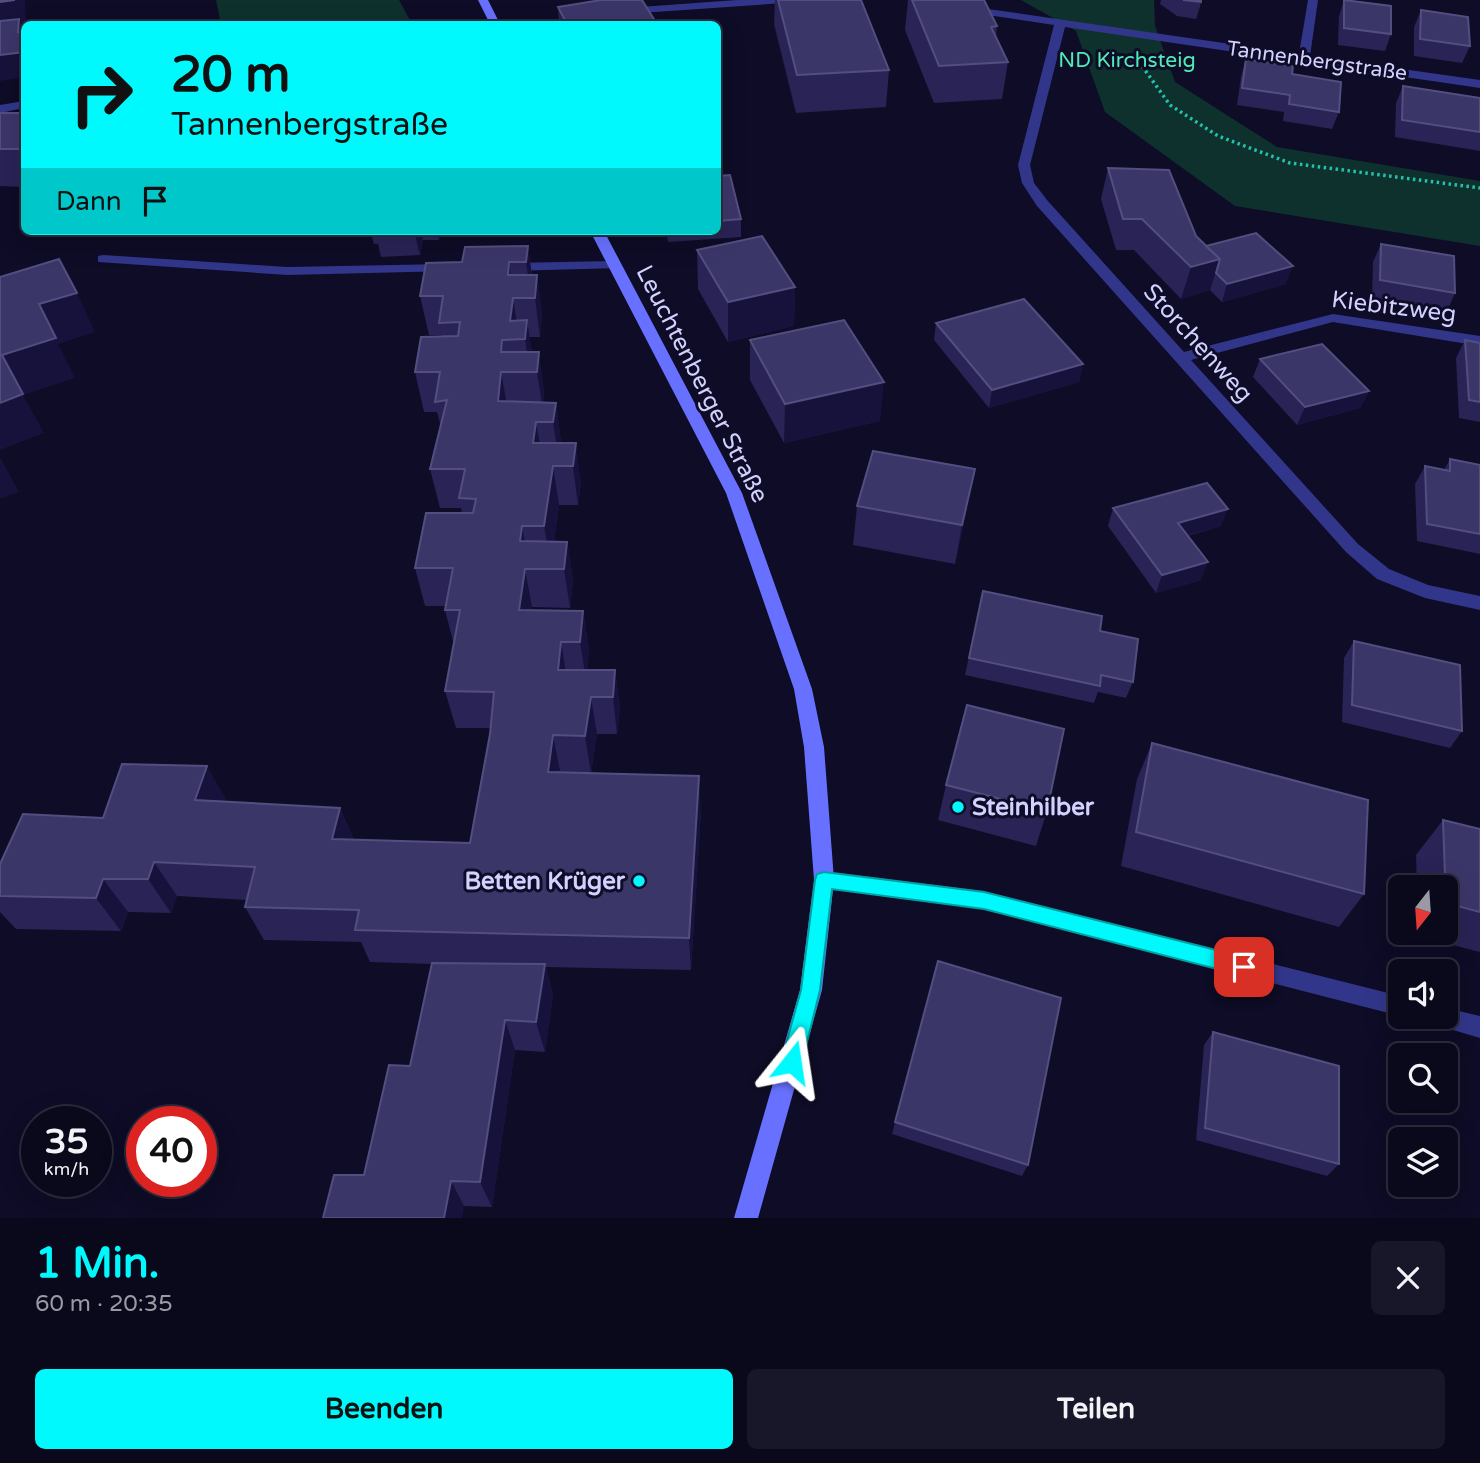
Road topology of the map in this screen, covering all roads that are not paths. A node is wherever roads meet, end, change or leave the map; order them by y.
1 (484, 0) edge
2 (783, 0) edge
3 (1313, 0) edge
4 (957, 8) edge
5 (613, 12) edge
6 (589, 16) edge
7 (494, 21) edge
8 (562, 21) edge
9 (1060, 23) junction
10 (1304, 59) junction
11 (1480, 84) edge
12 (21, 106) edge
13 (0, 109) edge
14 (599, 235) edge
15 (103, 259) dead end
16 (614, 265) junction
17 (490, 267) edge
18 (462, 268) edge
19 (1480, 341) edge
20 (1180, 358) junction
21 (1480, 604) edge
22 (824, 880) junction
23 (1388, 1003) edge
24 (1458, 1021) edge
25 (1480, 1027) edge
26 (746, 1218) edge

1 - 7 street
2 - 5 street
3 - 10 street
4 - 9 street, Tannenbergstraße
6 - 8 street
9 - 10 street, Tannenbergstraße
9 - 20 street, Storchenweg
10 - 11 street, Tannenbergstraße
12 - 13 street
14 - 16 street, Leuchtenberger Straße
15 - 18 street
16 - 17 street, Leuchtenberger Straße
16 - 22 street, Leuchtenberger Straße
19 - 20 street, Kiebitzweg
20 - 21 street, Storchenweg
22 - 23 street
22 - 26 street, Leuchtenberger Straße
24 - 25 street

